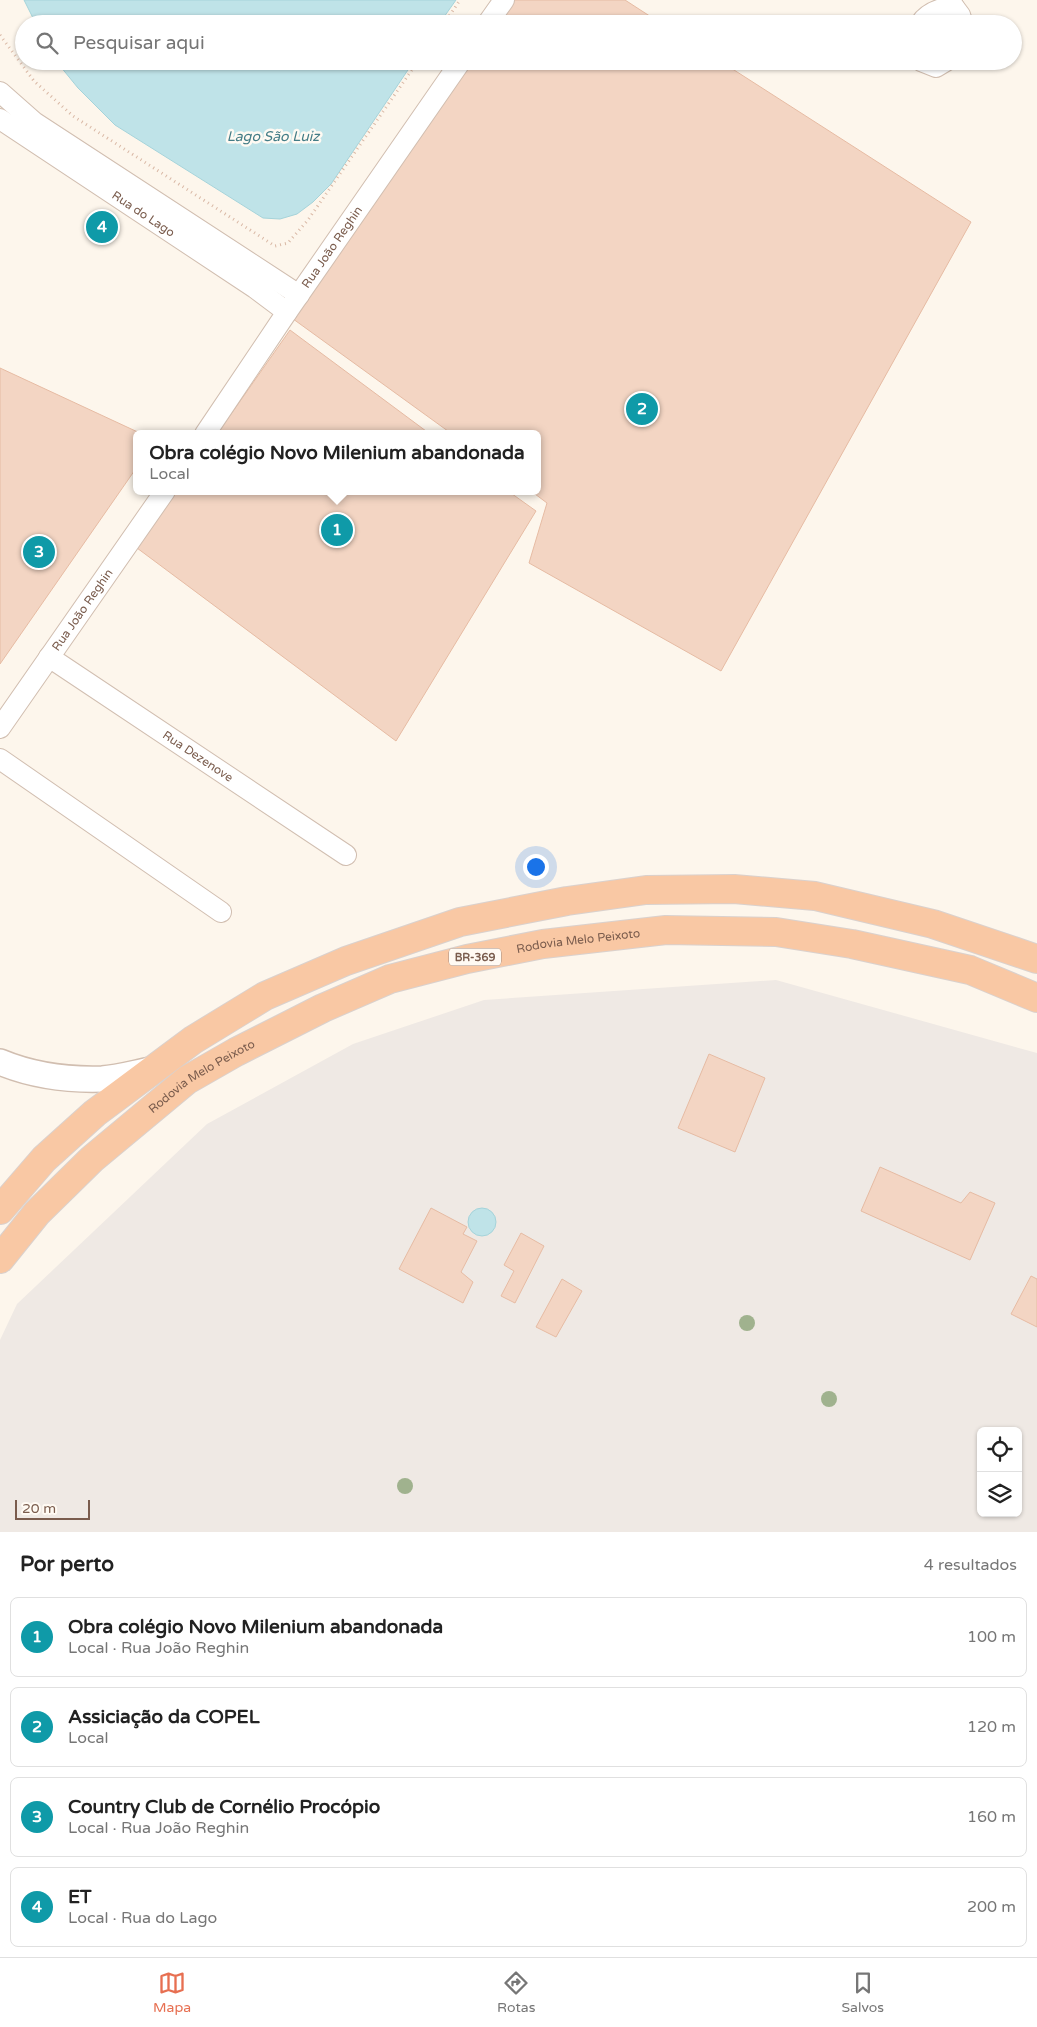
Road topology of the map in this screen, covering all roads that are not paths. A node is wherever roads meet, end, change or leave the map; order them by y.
1 (504, 0) edge
2 (958, 10) edge
3 (493, 15) edge
4 (929, 15) edge
5 (455, 70) edge
6 (1, 94) edge
7 (0, 119) edge
8 (299, 295) junction
9 (287, 312) junction
10 (208, 430) edge
11 (162, 495) edge
12 (49, 656) junction
13 (0, 728) edge
14 (0, 759) edge
15 (346, 855) dead end
16 (221, 912) dead end
17 (1037, 959) edge
18 (1037, 998) edge
19 (0, 1062) edge
20 (151, 1070) junction
21 (0, 1210) edge
22 (0, 1259) edge

1 - 3 street
2 - 4 street
5 - 8 street, Rua João Reghin
6 - 8 street
7 - 9 street, Rua do Lago
8 - 9 street, Rua João Reghin
9 - 10 street, Rua João Reghin
11 - 12 street, Rua João Reghin
12 - 13 street, Rua João Reghin
12 - 15 street, Rua Dezenove
14 - 16 street
17 - 20 highway
18 - 22 highway, Rodovia Melo Peixoto / BR-369
19 - 20 street
20 - 21 highway

